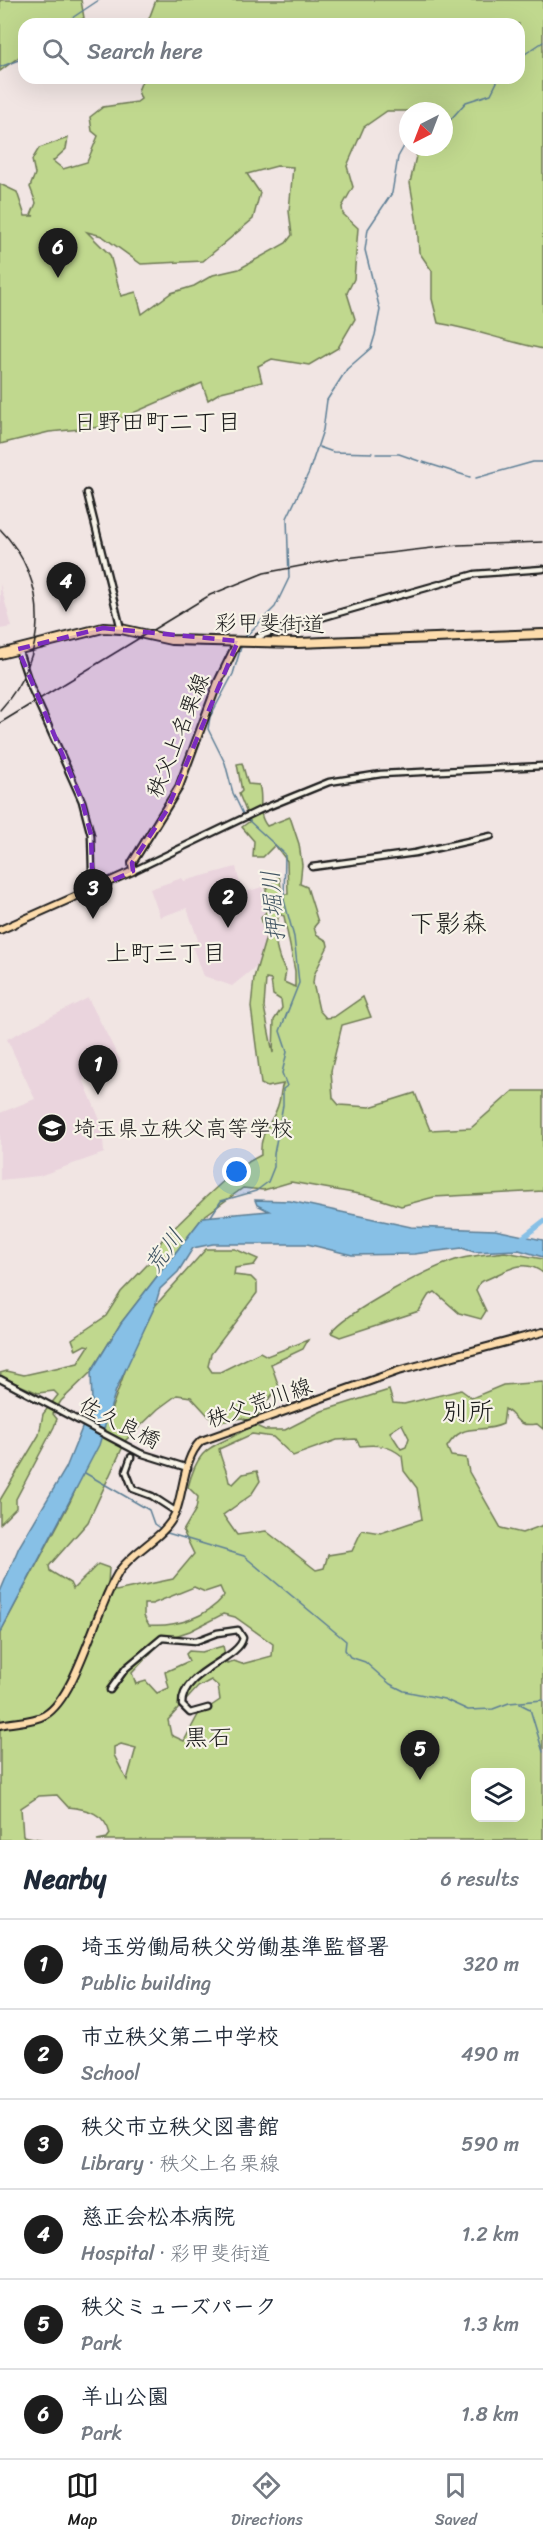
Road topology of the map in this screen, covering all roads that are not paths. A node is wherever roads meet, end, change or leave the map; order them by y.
1 (87, 493) dead end
2 (543, 569) edge
3 (121, 630) junction
4 (543, 634) edge
5 (239, 641) junction
6 (254, 641) junction
7 (18, 649) junction
8 (0, 654) edge
9 (543, 766) edge
10 (491, 836) dead end
11 (312, 867) dead end
12 (133, 871) junction
13 (100, 886) junction
14 (0, 930) edge
15 (543, 1332) edge
16 (0, 1379) edge
17 (131, 1457) dead end
18 (188, 1468) junction
19 (175, 1512) junction
20 (110, 1690) dead end
21 (208, 1708) dead end
22 (0, 1725) edge

1 - 3 street
2 - 6 street
3 - 5 highway, 彩甲斐街道
3 - 7 highway, 彩甲斐街道
4 - 6 highway, 彩甲斐街道
5 - 6 highway, 彩甲斐街道
5 - 12 main road, 秩父上名栗線
7 - 8 highway, 彩甲斐街道
7 - 13 street
9 - 12 street
10 - 11 street
12 - 13 main road
13 - 14 main road
15 - 18 main road, 秩父荒川線
16 - 18 street, 佐久良橋
17 - 19 street
18 - 19 main road, 秩父荒川線
19 - 22 main road, 秩父荒川線
20 - 21 street

